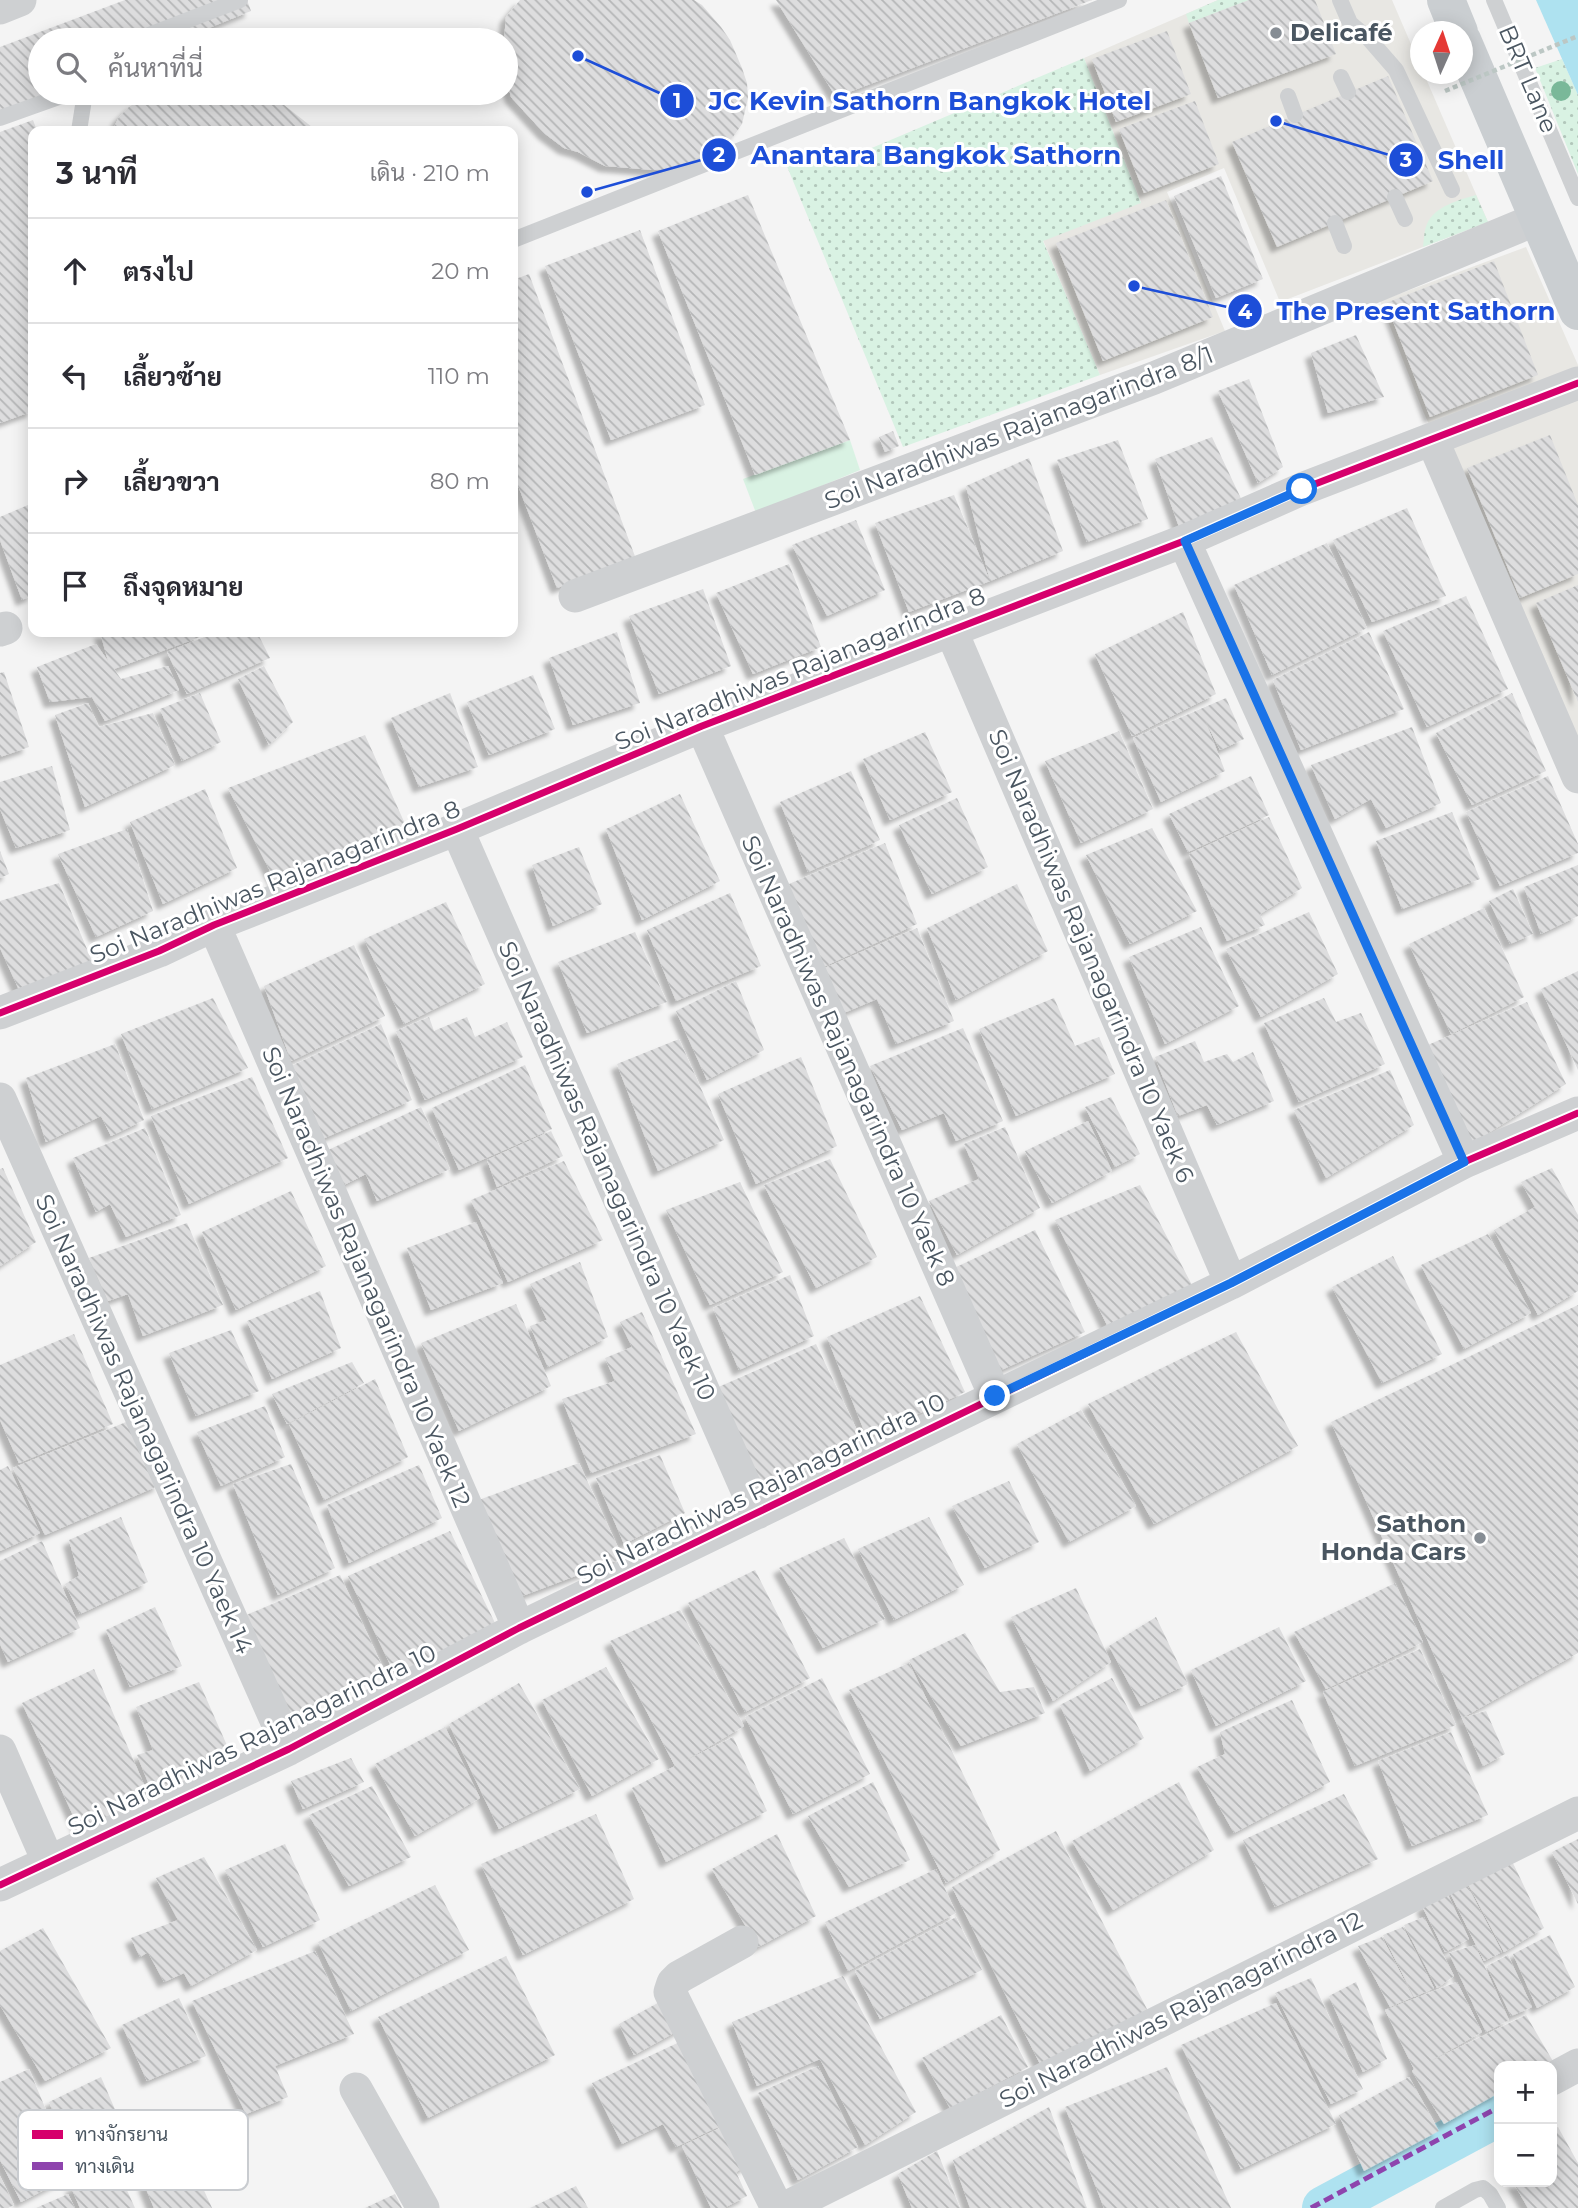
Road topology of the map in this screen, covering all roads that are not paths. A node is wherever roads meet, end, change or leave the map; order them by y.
1 (20, 0) edge
2 (240, 0) edge
3 (1119, 0) edge
4 (1340, 0) edge
5 (1446, 0) edge
6 (1494, 0) edge
7 (0, 8) edge
8 (1455, 21) edge
9 (167, 28) edge
10 (1473, 66) edge
11 (1341, 77) dead end
12 (1348, 92) dead end
13 (1287, 96) dead end
14 (36, 105) edge
15 (83, 105) edge
16 (1295, 115) dead end
17 (0, 118) edge
18 (80, 126) edge
19 (1452, 190) dead end
20 (1395, 197) dead end
21 (1578, 198) edge
22 (1405, 219) dead end
23 (1538, 219) junction
24 (1335, 223) dead end
25 (518, 238) edge
26 (1344, 246) dead end
27 (1578, 312) edge
28 (1578, 383) edge
29 (1432, 439) junction
30 (1185, 541) junction
31 (575, 596) dead end
32 (951, 630) junction
33 (702, 726) junction
34 (1578, 777) edge
35 (457, 829) junction
36 (214, 925) junction
37 (0, 1013) edge
38 (0, 1099) edge
39 (1578, 1113) edge
40 (1464, 1162) junction
41 (1231, 1283) junction
42 (995, 1396) junction
43 (757, 1513) junction
44 (519, 1628) junction
45 (289, 1749) junction
46 (0, 1751) edge
47 (1578, 1813) edge
48 (48, 1861) junction
49 (0, 1885) edge
50 (742, 1942) dead end
51 (1578, 2065) edge
52 (1557, 2076) edge
53 (356, 2088) dead end
54 (423, 2208) edge
55 (777, 2208) edge
56 (785, 2208) edge
57 (1443, 2208) edge
58 (1498, 2208) edge

1 - 7 street
2 - 9 lane
3 - 25 lane
4 - 19 lane
5 - 8 main road
6 - 21 lane, BRT Lane
10 - 23 main road
11 - 12 lane
13 - 16 lane
14 - 17 lane
15 - 18 lane
20 - 22 lane
23 - 27 main road
23 - 31 street, Soi Naradhiwas Rajanagarindra 8/1
24 - 26 lane
28 - 29 street, Soi Naradhiwas Rajanagarindra 8
29 - 30 street, Soi Naradhiwas Rajanagarindra 8
29 - 34 street
30 - 32 street, Soi Naradhiwas Rajanagarindra 8
30 - 40 street
32 - 33 street, Soi Naradhiwas Rajanagarindra 8
32 - 41 street, Soi Naradhiwas Rajanagarindra 10 Yaek 6
33 - 35 street, Soi Naradhiwas Rajanagarindra 8
33 - 42 street, Soi Naradhiwas Rajanagarindra 10 Yaek 8
35 - 36 street, Soi Naradhiwas Rajanagarindra 8
35 - 43 street, Soi Naradhiwas Rajanagarindra 10 Yaek 10
36 - 37 street, Soi Naradhiwas Rajanagarindra 8
36 - 44 street, Soi Naradhiwas Rajanagarindra 10 Yaek 12
38 - 45 street, Soi Naradhiwas Rajanagarindra 10 Yaek 14
39 - 40 street, Soi Naradhiwas Rajanagarindra 10
40 - 41 street, Soi Naradhiwas Rajanagarindra 10
41 - 42 street, Soi Naradhiwas Rajanagarindra 10
42 - 43 street, Soi Naradhiwas Rajanagarindra 10
43 - 44 street, Soi Naradhiwas Rajanagarindra 10
44 - 45 street, Soi Naradhiwas Rajanagarindra 10
45 - 48 street, Soi Naradhiwas Rajanagarindra 10
46 - 48 street
47 - 56 street, Soi Naradhiwas Rajanagarindra 12
48 - 49 street, Soi Naradhiwas Rajanagarindra 10
50 - 55 street
51 - 52 street
53 - 54 street
57 - 58 lane

